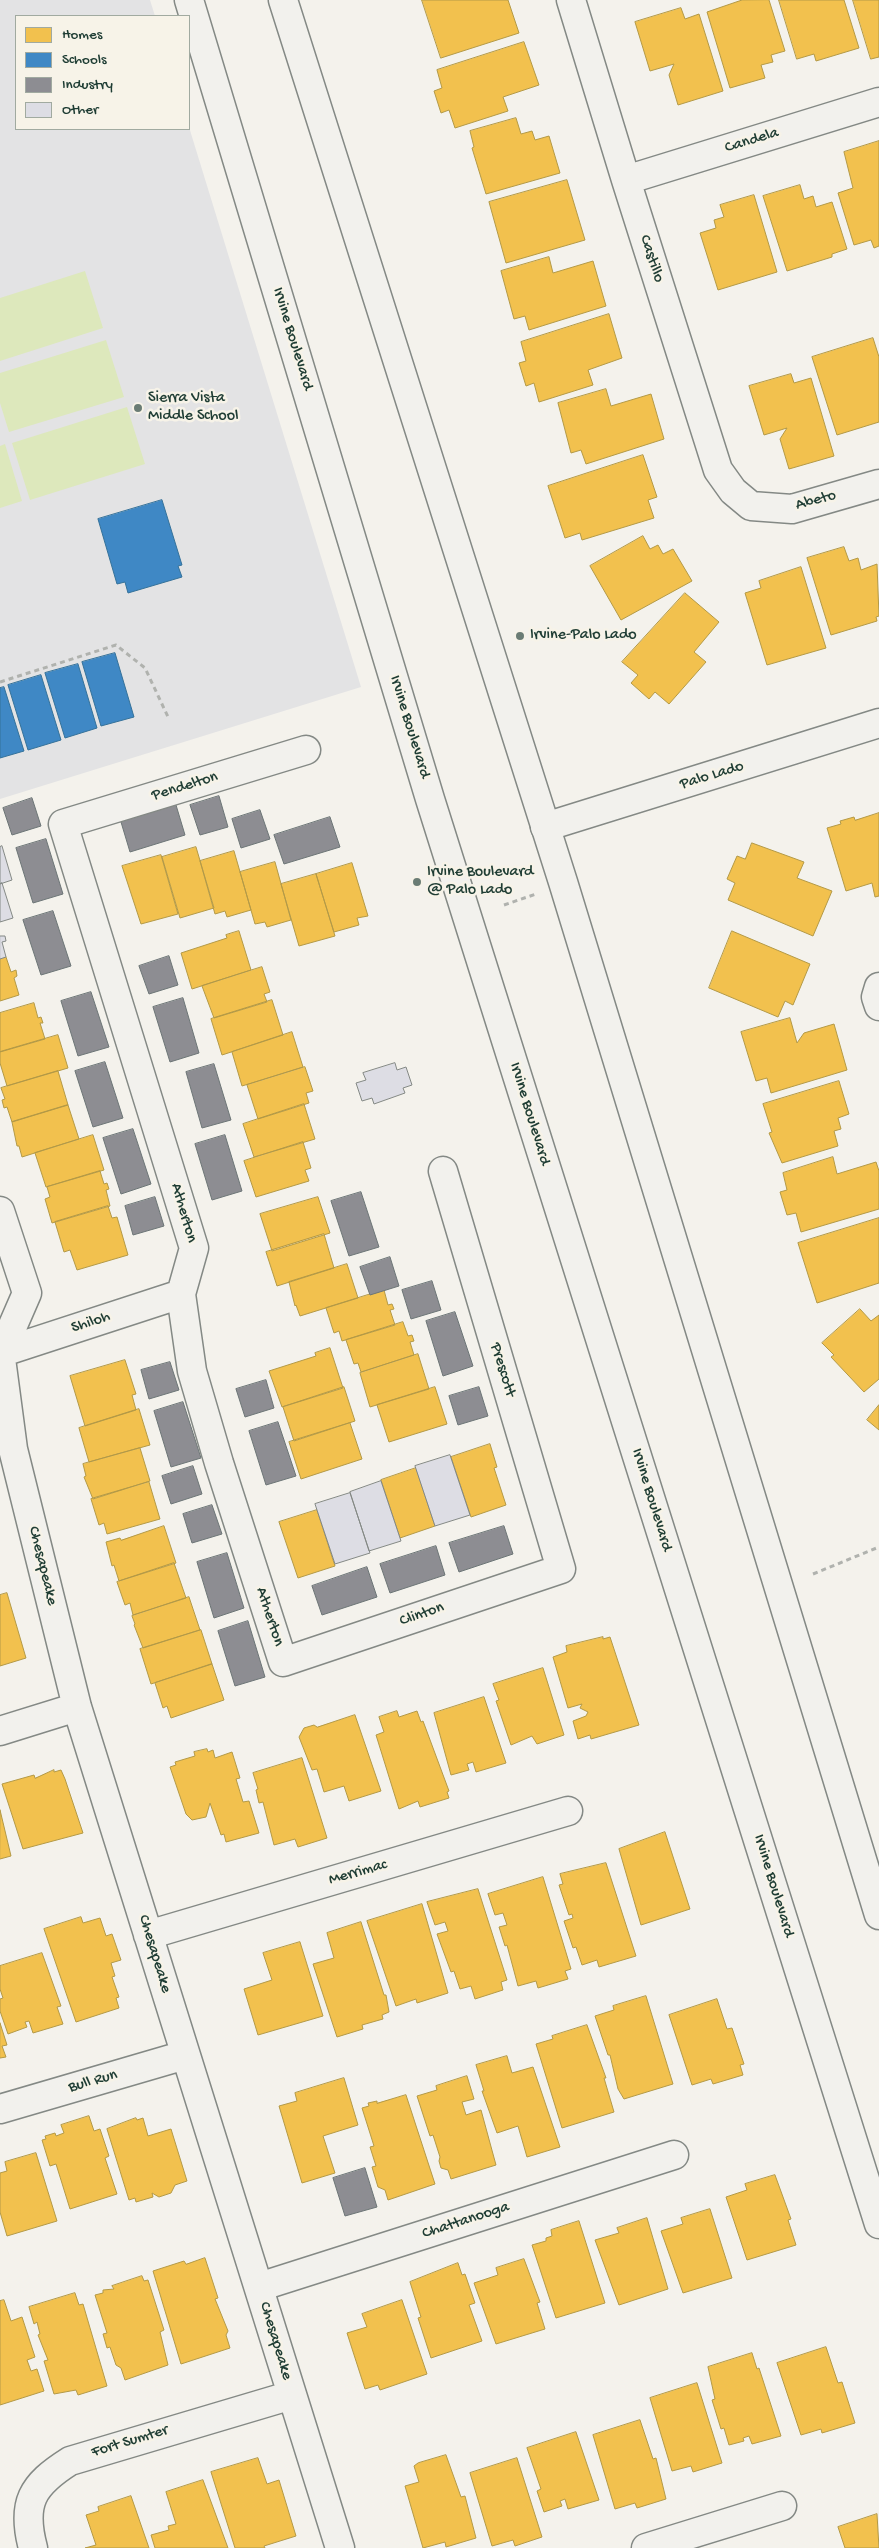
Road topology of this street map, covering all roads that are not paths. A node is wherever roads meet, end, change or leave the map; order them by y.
1 (189, 0) edge
2 (283, 0) edge
3 (571, 0) edge
4 (879, 102) edge
5 (626, 180) junction
6 (879, 484) edge
7 (751, 506) joint
8 (879, 724) edge
9 (306, 750) dead end
10 (63, 824) joint
11 (545, 828) junction
12 (879, 988) edge
13 (879, 1006) edge
14 (443, 1171) dead end
15 (0, 1211) edge
16 (181, 1294) junction
17 (0, 1352) edge
18 (561, 1568) joint
19 (284, 1662) joint
20 (76, 1707) junction
21 (0, 1731) edge
22 (568, 1811) dead end
23 (879, 1916) edge
24 (148, 1935) junction
25 (186, 2055) junction
26 (0, 2109) edge
27 (674, 2155) dead end
28 (879, 2224) edge
29 (259, 2287) junction
30 (292, 2395) junction
31 (782, 2506) dead end
32 (33, 2548) edge
33 (340, 2548) edge
34 (646, 2548) edge

1 - 28 street, Irvine Boulevard
2 - 11 street
3 - 5 street, Castillo
4 - 5 street, Candela
5 - 7 street, Castillo
6 - 7 street, Abeto
8 - 11 street, Palo Lado
9 - 10 street, Pendelton
10 - 16 street, Atherton
11 - 23 street
12 - 13 street
14 - 18 street, Prescott
15 - 17 street
16 - 17 street, Shiloh
16 - 19 street, Atherton
17 - 20 street, Chesapeake
18 - 19 street, Clinton
20 - 21 street
20 - 24 street, Chesapeake
22 - 24 street, Merrimac
24 - 25 street, Chesapeake
25 - 26 street, Bull Run
25 - 29 street, Chesapeake
27 - 29 street, Chattanooga
29 - 30 street, Chesapeake
30 - 32 street, Fort Sumter
30 - 33 street, Chesapeake
31 - 34 street

